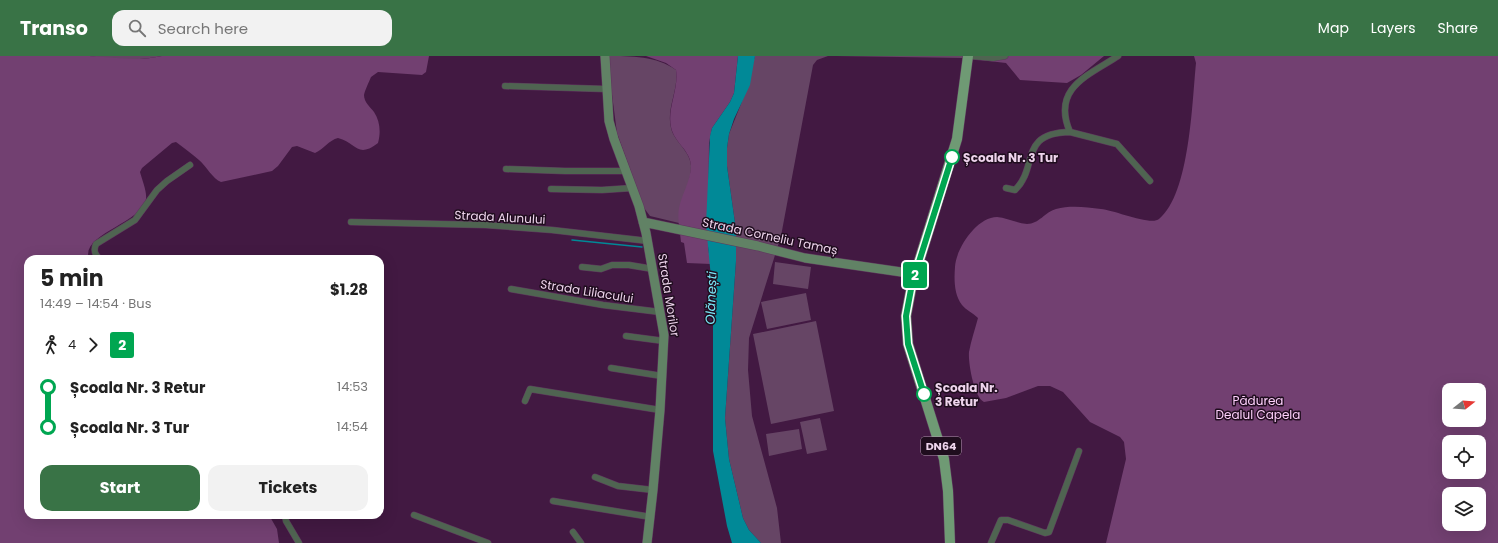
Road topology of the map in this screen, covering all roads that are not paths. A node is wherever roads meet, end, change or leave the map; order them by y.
1 (605, 56) edge
2 (969, 56) edge
3 (1005, 56) edge
4 (1118, 56) edge
5 (505, 86) dead end
6 (606, 89) junction
7 (1070, 132) junction
8 (190, 165) dead end
9 (506, 169) dead end
10 (626, 171) junction
11 (1150, 181) dead end
12 (632, 188) junction
13 (1006, 188) dead end
14 (551, 189) dead end
15 (351, 222) dead end
16 (643, 222) junction
17 (648, 241) junction
18 (96, 255) edge
19 (582, 267) dead end
20 (653, 269) junction
21 (915, 274) junction
22 (511, 289) dead end
23 (660, 312) junction
24 (626, 336) dead end
25 (664, 341) junction
26 (610, 368) dead end
27 (662, 376) junction
28 (525, 402) dead end
29 (660, 410) junction
30 (1079, 451) dead end
31 (595, 477) dead end
32 (654, 490) junction
33 (553, 501) dead end
34 (414, 515) dead end
35 (651, 517) junction
36 (286, 519) edge
37 (573, 532) dead end
38 (299, 543) edge
39 (488, 543) edge
40 (580, 543) edge
41 (647, 543) edge
42 (950, 543) edge
43 (991, 543) edge

1 - 6 street, Strada Morilor
2 - 3 street
2 - 21 main road, DN64
4 - 7 street
5 - 6 street
6 - 10 street, Strada Morilor
7 - 11 street
7 - 13 street
8 - 18 street
9 - 10 street
10 - 12 street, Strada Morilor
12 - 14 street
12 - 16 street, Strada Morilor
15 - 17 street, Strada Alunului
16 - 17 street, Strada Morilor
16 - 21 street, Strada Corneliu Tamaș
17 - 20 street, Strada Morilor
19 - 20 street
20 - 23 street, Strada Morilor
21 - 42 main road, DN64
22 - 23 street, Strada Liliacului
23 - 25 street, Strada Morilor
24 - 25 street
25 - 27 street, Strada Morilor
26 - 27 street
27 - 29 street, Strada Morilor
28 - 29 street
29 - 32 street, Strada Morilor
30 - 43 street
31 - 32 street
32 - 35 street, Strada Morilor
33 - 35 street
34 - 39 street
35 - 41 street, Strada Morilor
36 - 38 street
37 - 40 street

